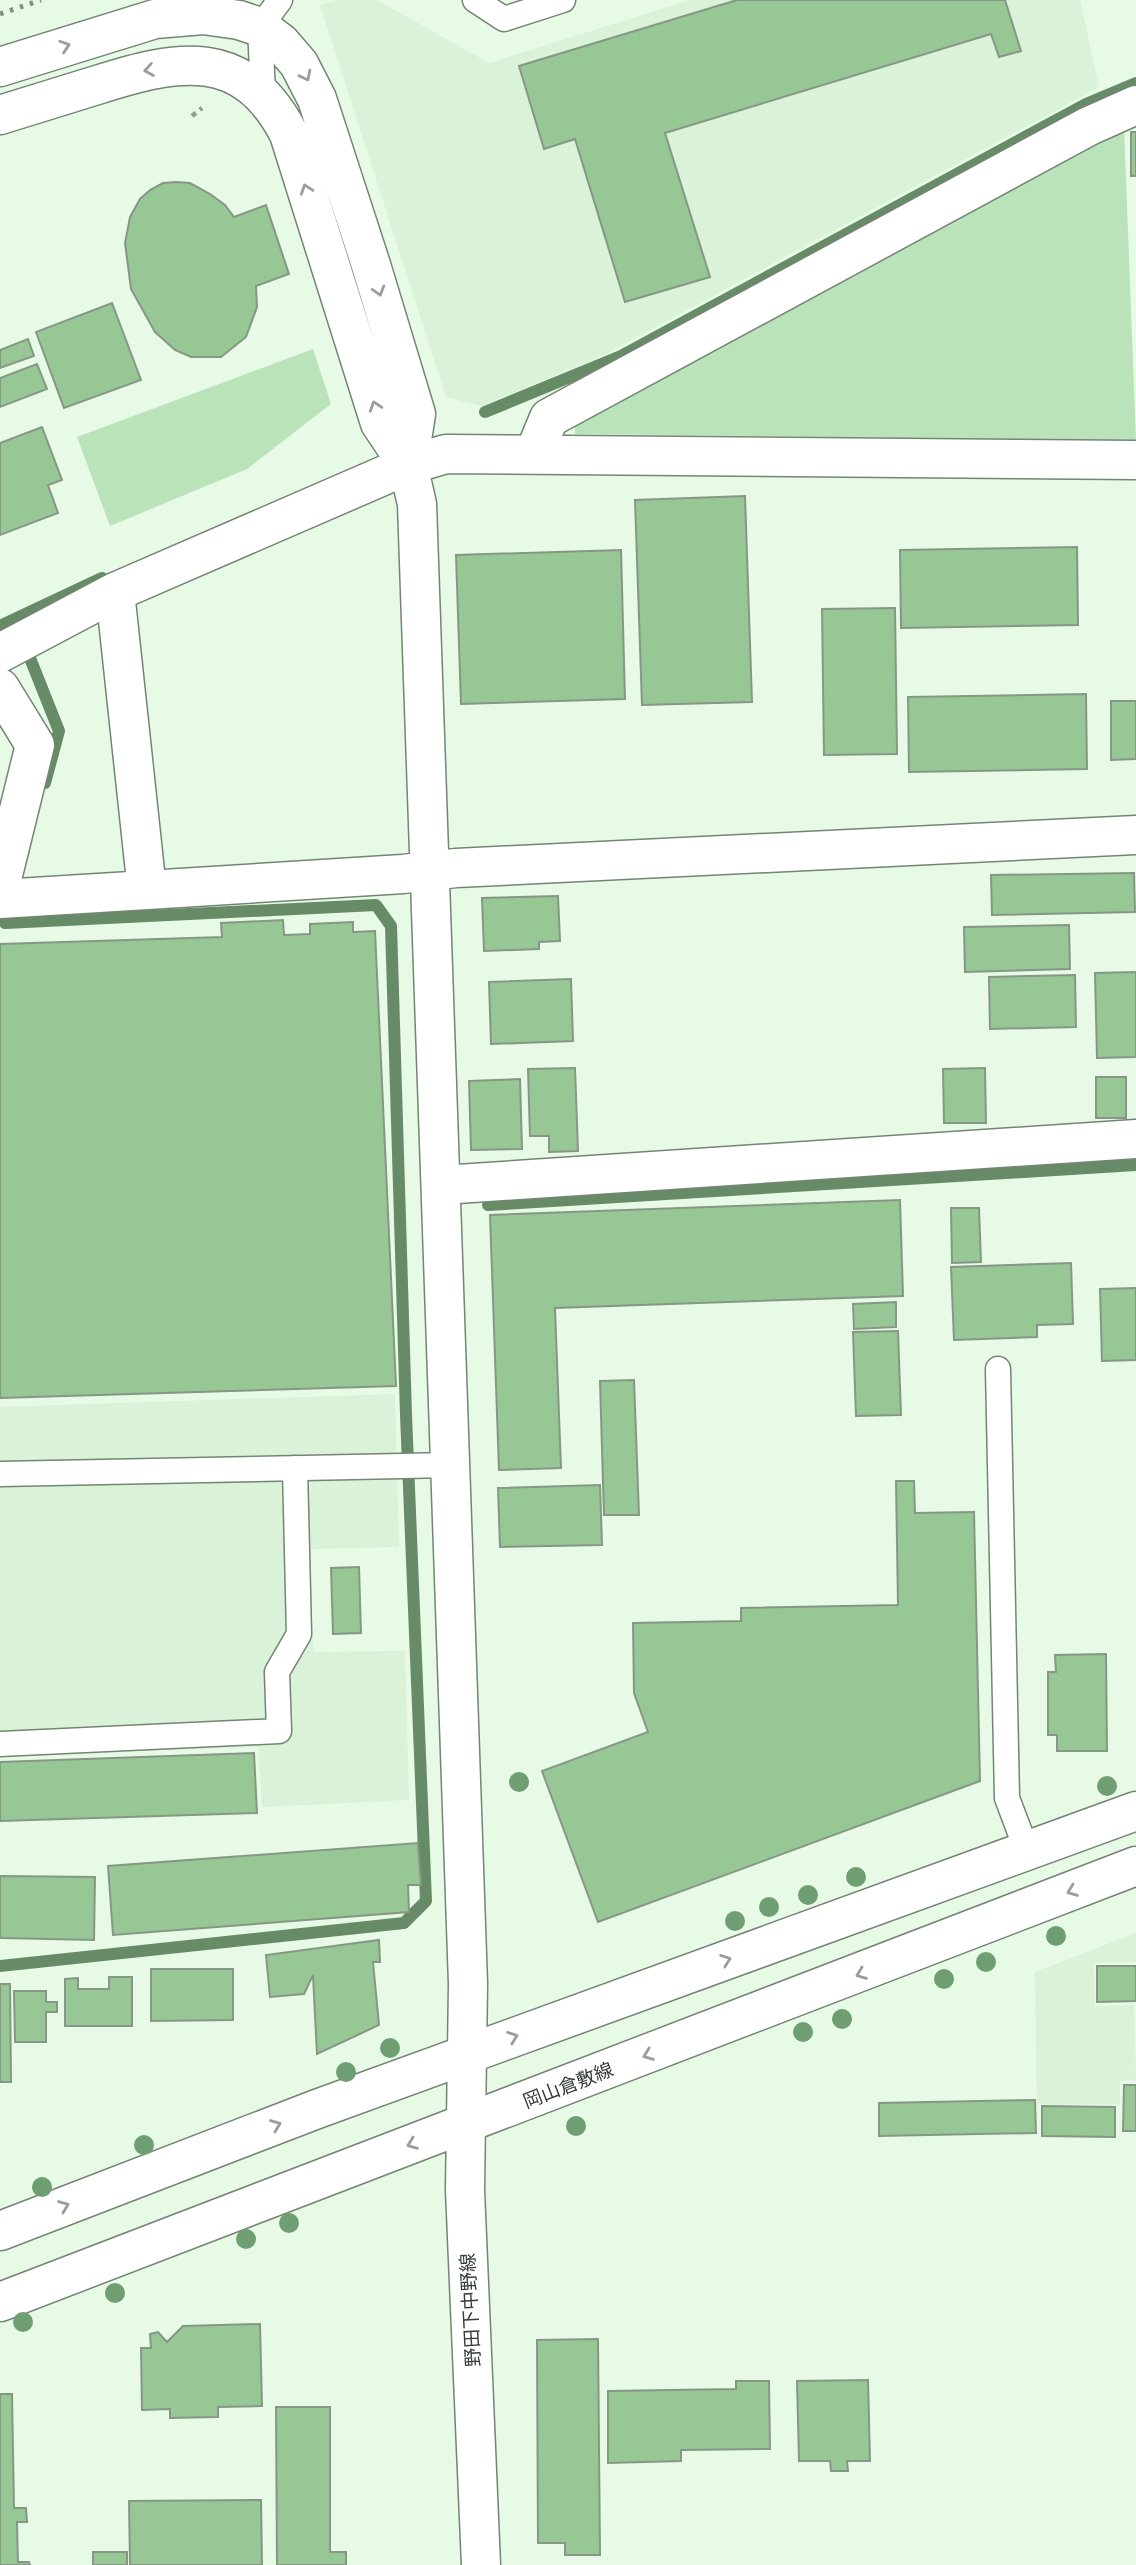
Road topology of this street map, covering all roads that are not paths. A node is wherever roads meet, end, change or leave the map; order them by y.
1 (475, 0) edge
2 (563, 0) edge
3 (270, 14) edge
4 (0, 67) edge
5 (263, 93) junction
6 (1136, 105) edge
7 (0, 115) edge
8 (534, 454) junction
9 (1136, 460) edge
10 (408, 465) junction
11 (115, 592) junction
12 (0, 653) edge
13 (0, 688) edge
14 (1136, 835) edge
15 (430, 870) junction
16 (0, 887) edge
17 (147, 890) junction
18 (0, 899) edge
19 (1136, 1139) edge
20 (442, 1185) junction
21 (998, 1369) dead end
22 (435, 1465) junction
23 (295, 1468) junction
24 (0, 1474) edge
25 (0, 1744) edge
26 (1136, 1811) edge
27 (1027, 1851) junction
28 (1136, 1866) edge
29 (466, 2054) junction
30 (466, 2123) junction
31 (0, 2231) edge
32 (0, 2302) edge
33 (481, 2565) edge

1 - 2 lane
4 -> 3 street
3 - 5 lane
3 -> 10 street
5 -> 7 street
10 -> 5 street
6 - 8 street
8 - 9 street
8 - 10 street
10 - 11 street
10 - 15 street, 野田下中野線
11 - 12 street
11 - 17 street
13 - 16 street
14 - 15 street
15 - 17 street
15 - 20 street, 野田下中野線
17 - 18 street
19 - 20 street
20 - 22 street, 野田下中野線
21 - 27 lane
22 - 23 lane
22 - 29 street, 野田下中野線
23 - 24 lane
23 - 25 lane
26 - 27 street
29 -> 27 street
28 -> 30 street, 岡山倉敷線
29 - 30 street, 野田下中野線
31 -> 29 street
30 -> 32 street, 岡山倉敷線
30 - 33 street, 野田下中野線

